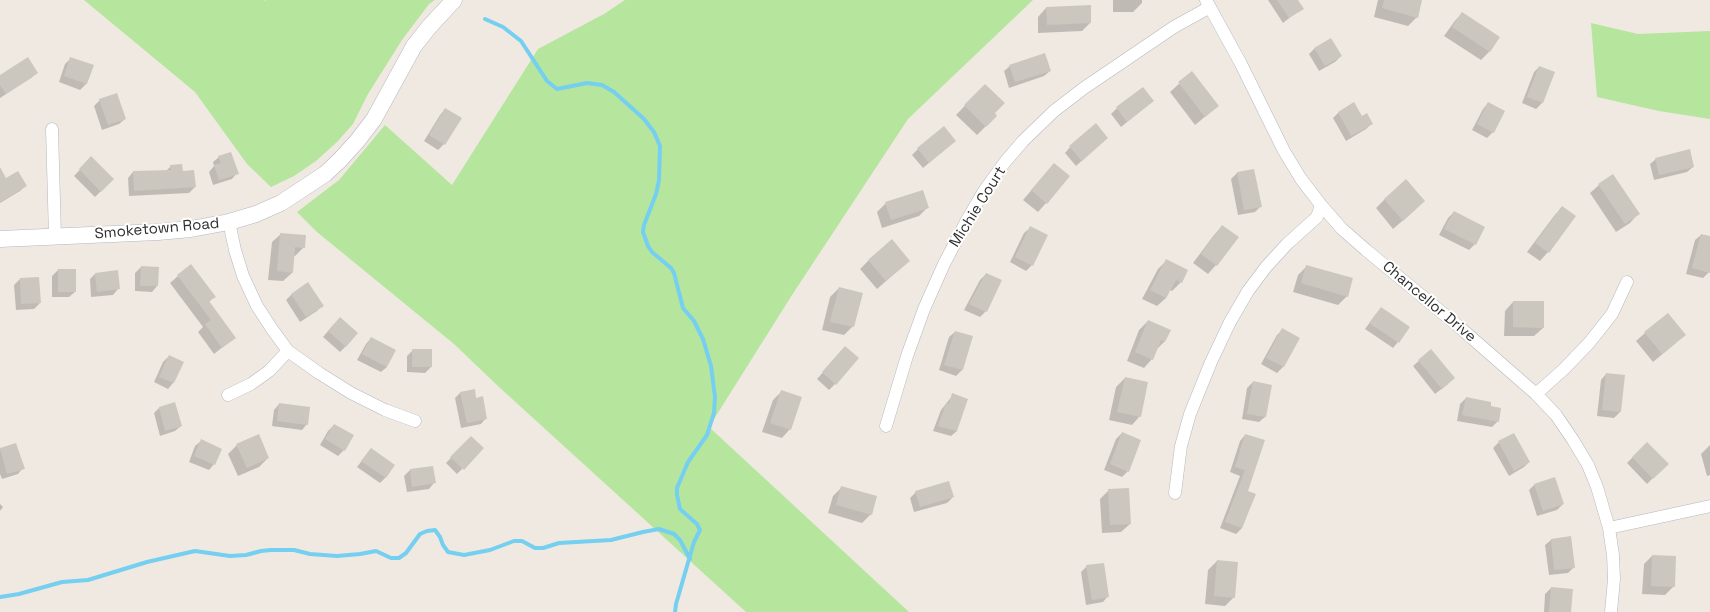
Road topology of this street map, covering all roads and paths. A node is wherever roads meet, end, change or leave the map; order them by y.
1 (454, 0) edge
2 (1208, 4) edge
3 (52, 129) dead end
4 (1321, 205) junction
5 (229, 222) junction
6 (55, 237) junction
7 (0, 239) edge
8 (1627, 282) dead end
9 (288, 351) junction
10 (1536, 394) junction
11 (228, 395) dead end
12 (415, 421) dead end
13 (886, 426) dead end
14 (1175, 493) dead end
15 (1710, 506) edge
16 (1609, 528) junction
17 (1611, 612) edge

1 - 5 main road, Smoketown Road
2 - 4 street, Chancellor Drive
2 - 13 street, Michie Court
3 - 6 street
4 - 10 street, Chancellor Drive
4 - 14 street
5 - 6 main road, Smoketown Road
5 - 9 street
6 - 7 main road, Smoketown Road
8 - 10 street
9 - 11 street
9 - 12 street
10 - 16 street, Chancellor Drive
15 - 16 street
16 - 17 street, Chancellor Drive

